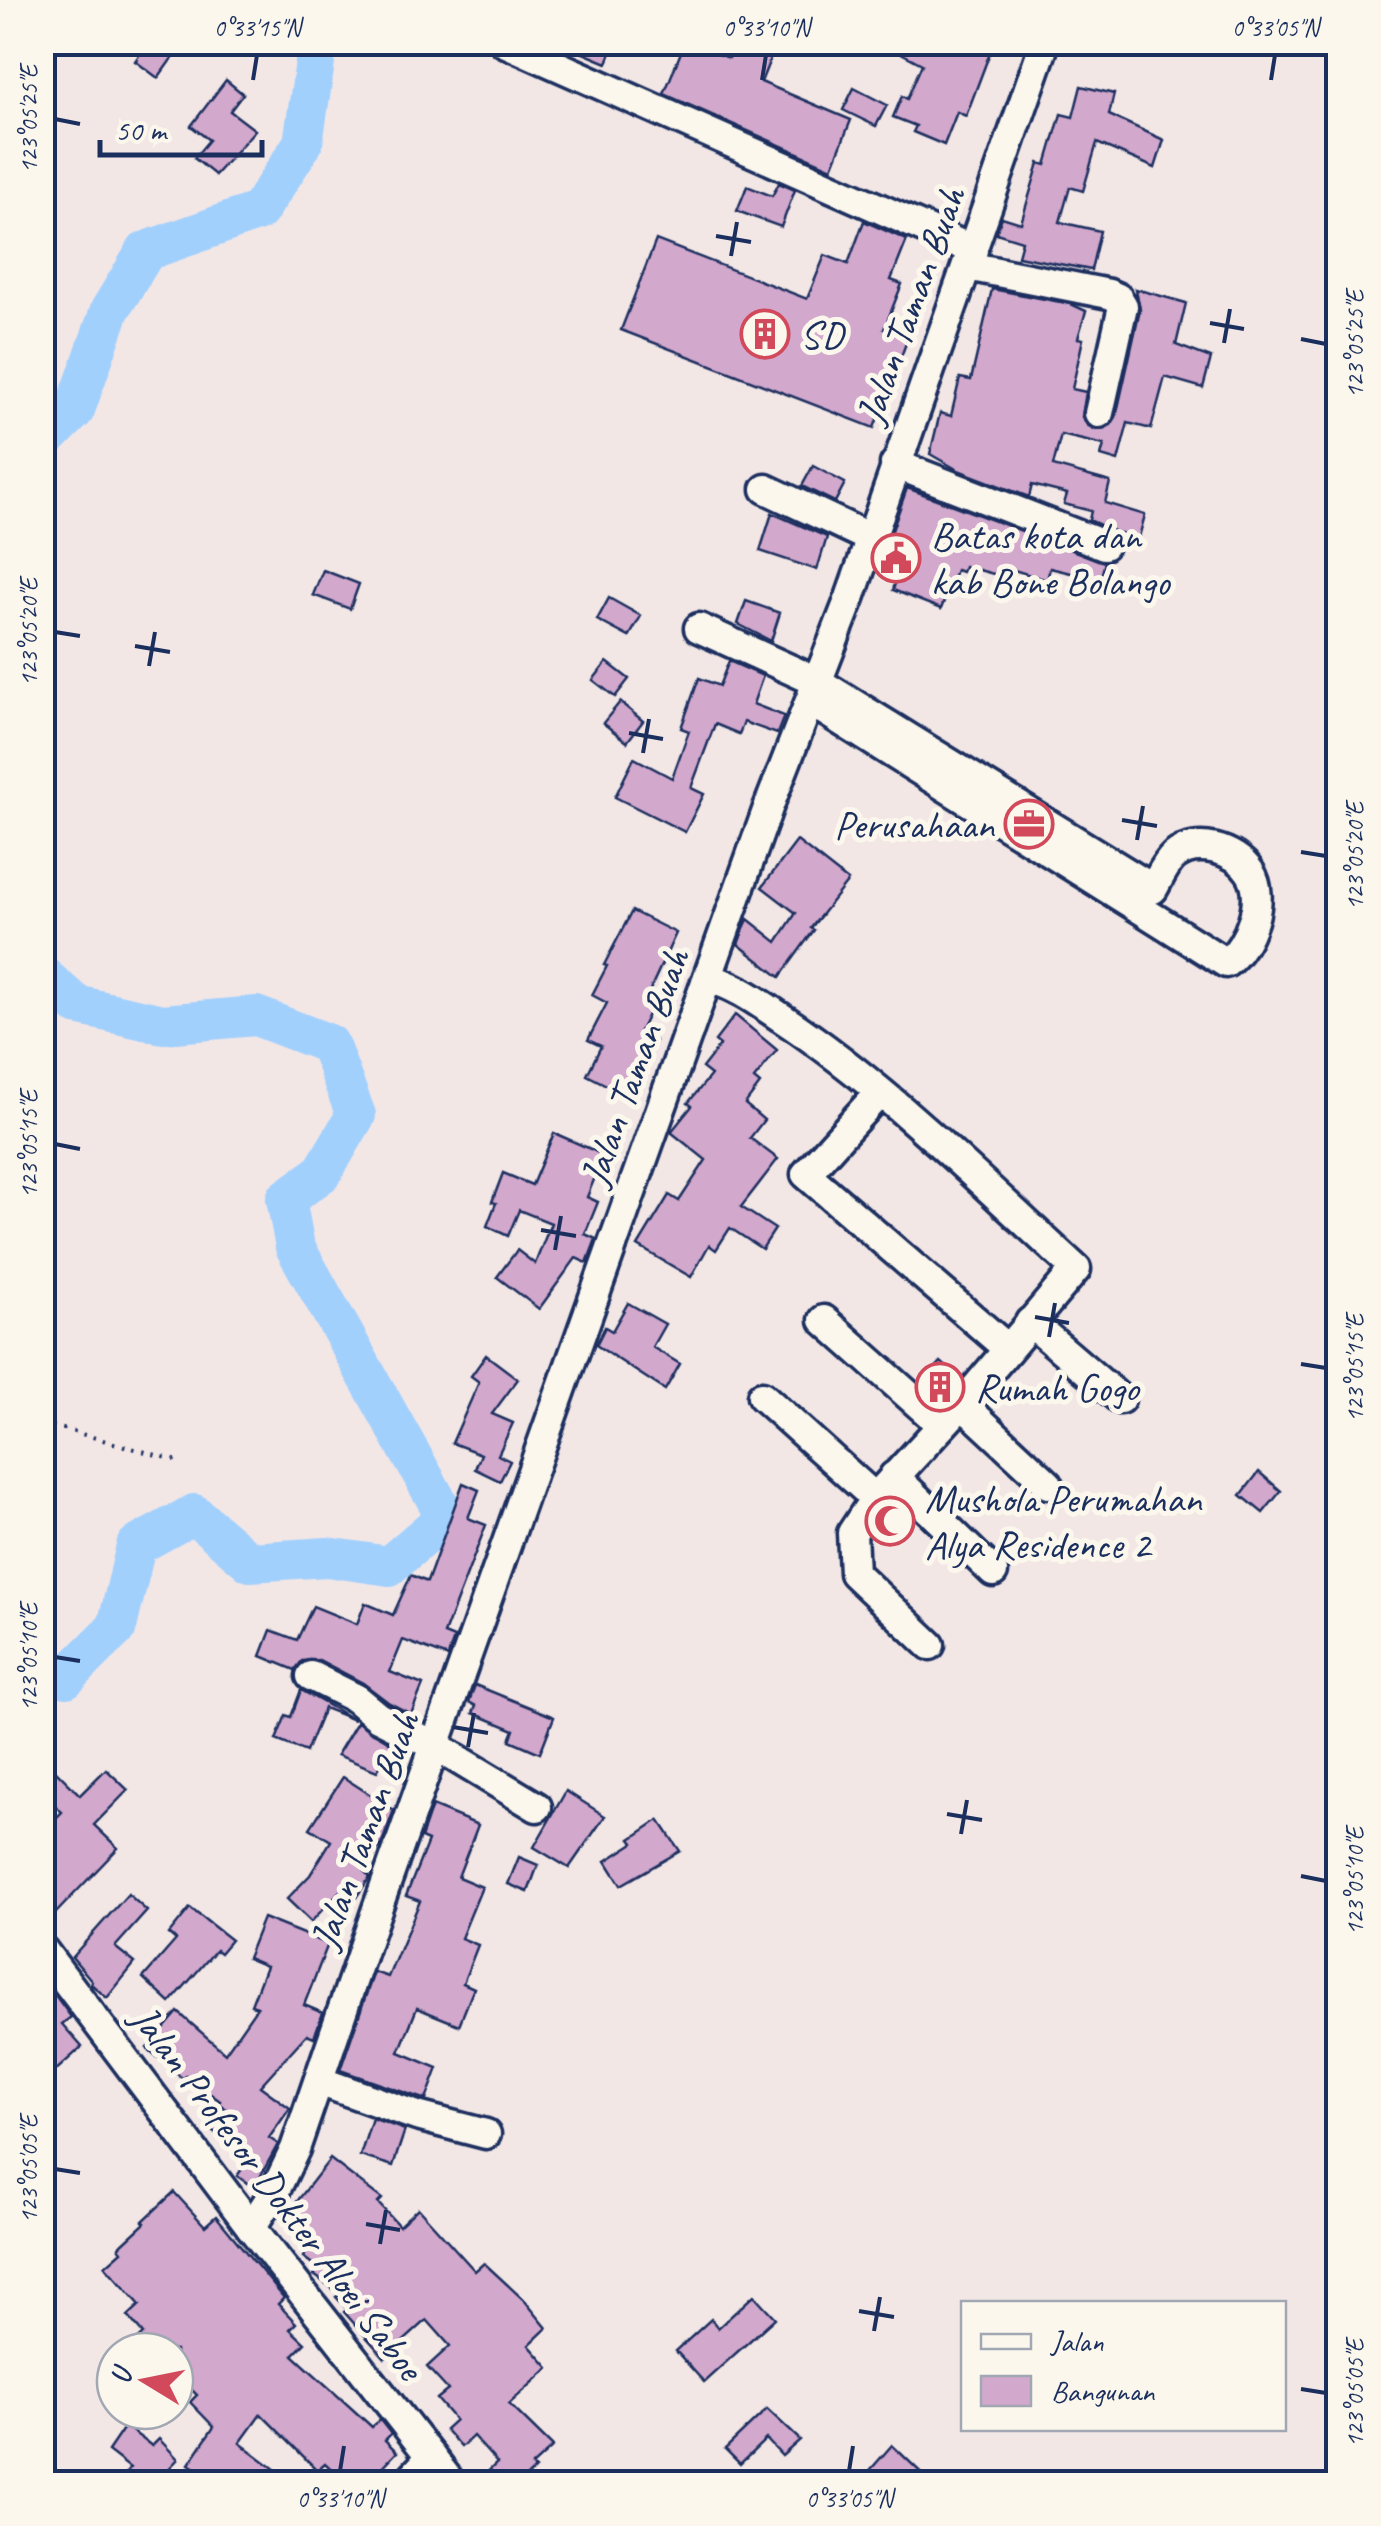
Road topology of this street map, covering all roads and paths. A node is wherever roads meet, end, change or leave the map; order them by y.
1 (504, 42) edge
2 (1045, 42) edge
3 (970, 258) junction
4 (1099, 413) dead end
5 (895, 464) junction
6 (766, 489) dead end
7 (870, 538) junction
8 (1104, 544) dead end
9 (699, 628) dead end
10 (815, 692) junction
11 (708, 978) junction
12 (880, 1092) junction
13 (824, 1320) dead end
14 (1030, 1322) junction
15 (1008, 1350) junction
16 (762, 1396) dead end
17 (1120, 1399) dead end
18 (962, 1404) junction
19 (42, 1424) edge
20 (942, 1425) junction
21 (178, 1461) dead end
22 (894, 1476) junction
23 (1048, 1484) dead end
24 (875, 1498) junction
25 (994, 1572) dead end
26 (930, 1645) dead end
27 (311, 1676) dead end
28 (436, 1746) junction
29 (537, 1806) dead end
30 (42, 1949) edge
31 (319, 2081) junction
32 (486, 2134) dead end
33 (251, 2227) junction
34 (432, 2458) junction
35 (406, 2484) edge
36 (452, 2484) edge

1 - 3 street
2 - 3 street, Jalan Taman Buah
3 - 4 street
3 - 5 street, Jalan Taman Buah
5 - 7 street, Jalan Taman Buah
5 - 8 street
6 - 7 street
7 - 10 street, Jalan Taman Buah
9 - 10 street
10 - 10 street
10 - 11 street, Jalan Taman Buah
11 - 12 street
11 - 28 street, Jalan Taman Buah
12 - 14 street
12 - 15 street
13 - 20 street
14 - 15 street
14 - 17 street
15 - 18 street
16 - 24 street
18 - 20 street
18 - 23 street
19 - 21 path
20 - 22 street
22 - 24 street
22 - 25 street
24 - 26 street
27 - 28 street
28 - 29 street
28 - 31 street, Jalan Taman Buah
30 - 33 street, Jalan Profesor Dokter Aloei Saboe
31 - 32 street
31 - 33 street, Jalan Taman Buah
33 - 34 street, Jalan Profesor Dokter Aloei Saboe
34 - 35 street
34 - 36 street, Jalan Profesor Dokter Aloei Saboe

